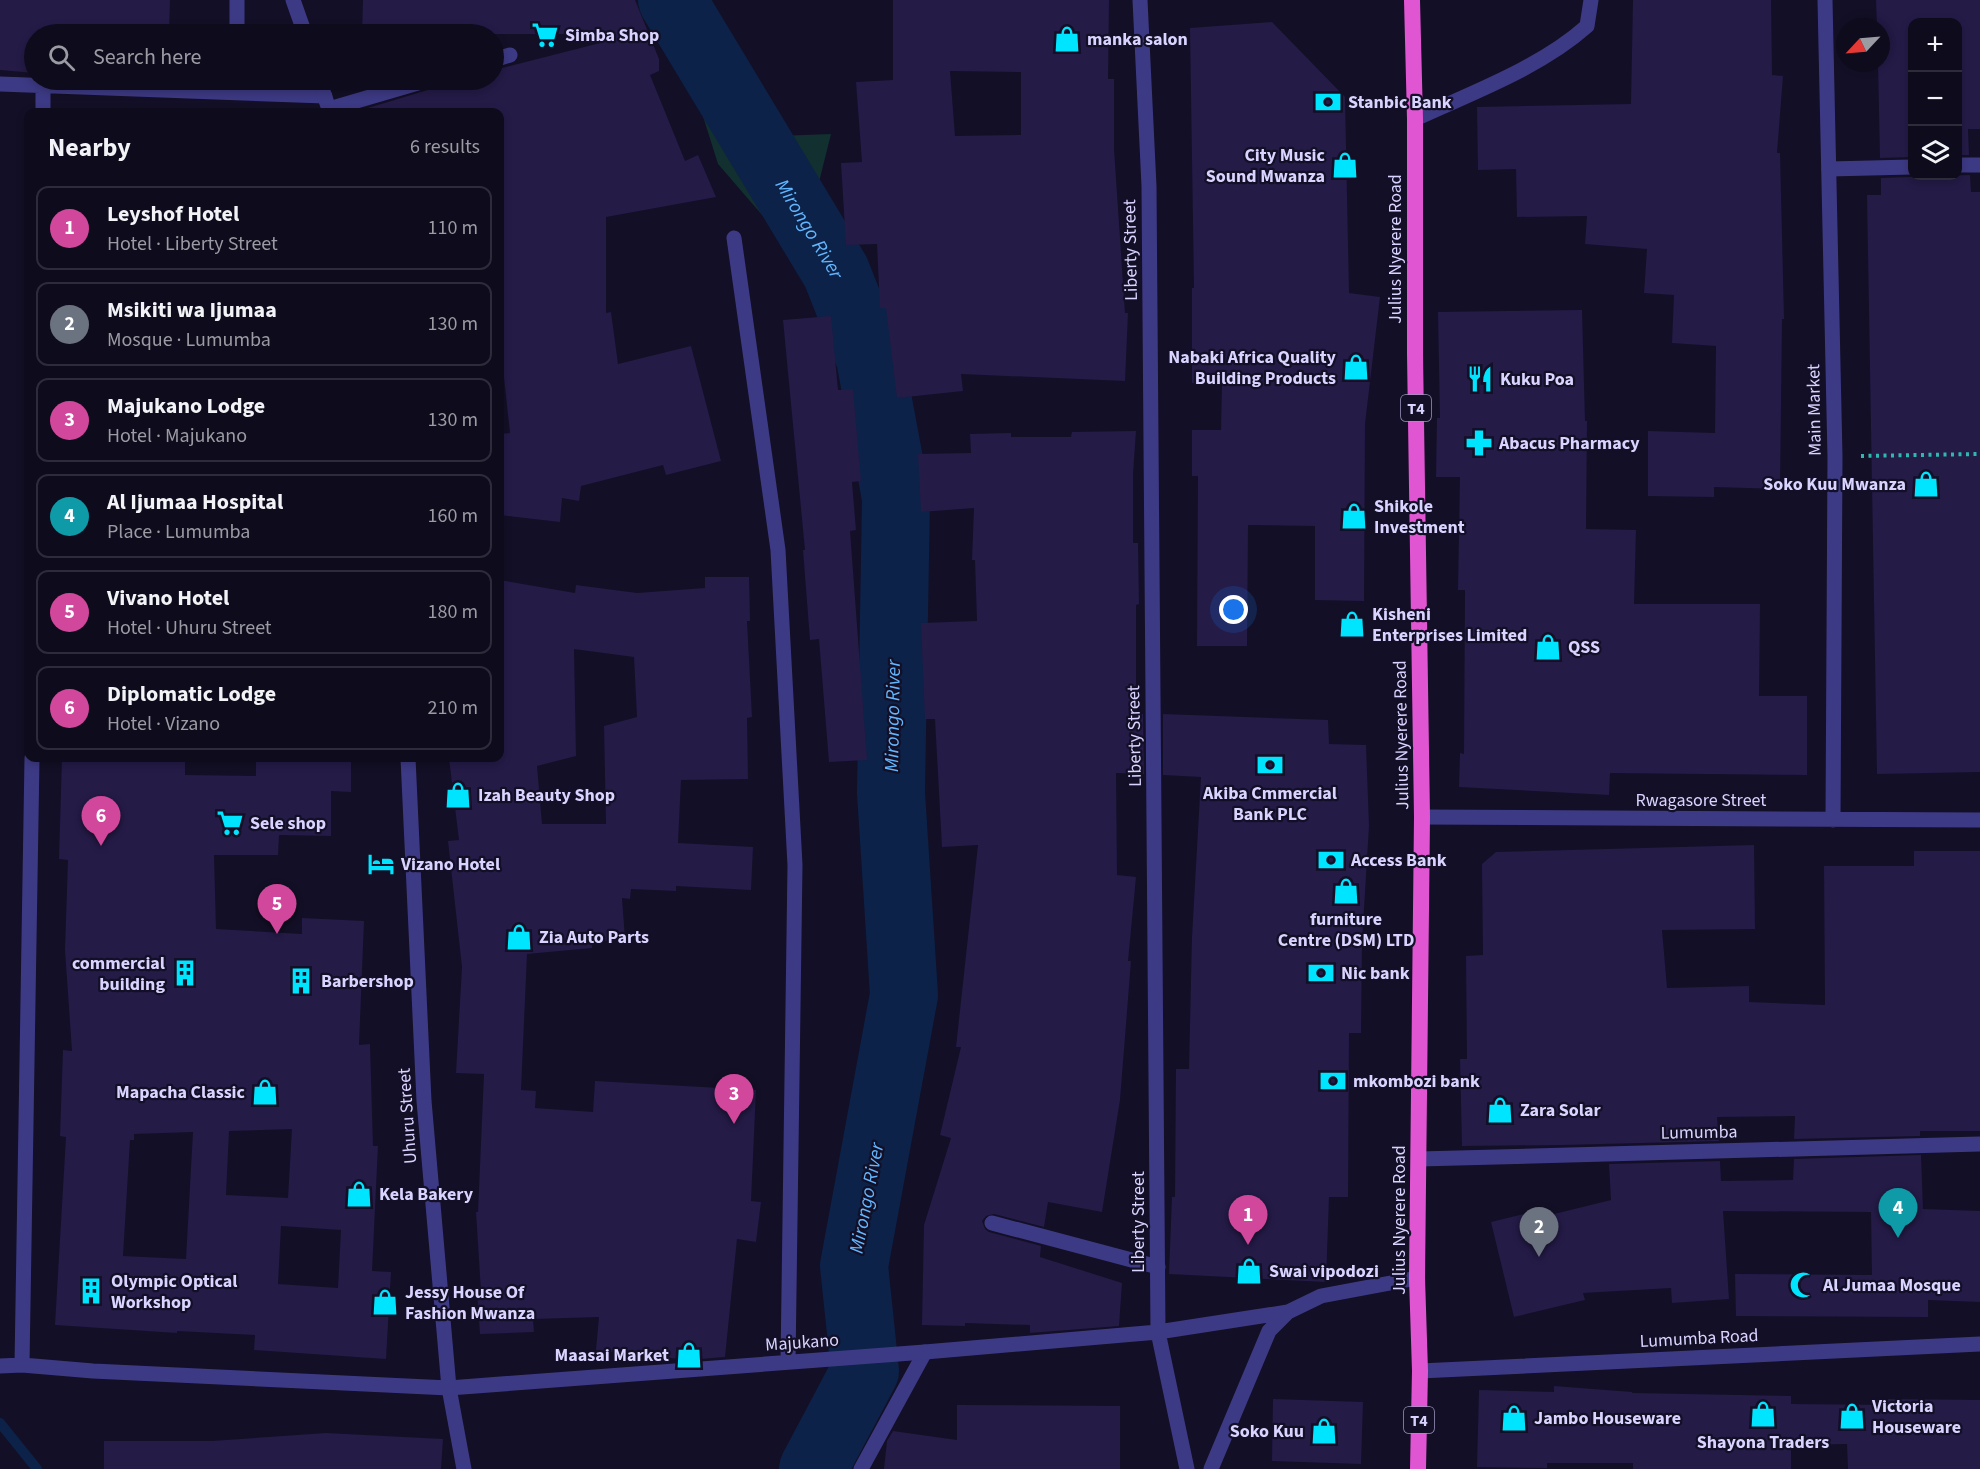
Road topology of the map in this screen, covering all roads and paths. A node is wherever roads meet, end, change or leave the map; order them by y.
1 (237, 0) edge
2 (293, 0) edge
3 (1140, 0) edge
4 (1412, 0) edge
5 (1591, 0) edge
6 (1825, 0) edge
7 (237, 24) edge
8 (301, 24) edge
9 (510, 55) dead end
10 (504, 57) edge
11 (0, 84) edge
12 (24, 85) edge
13 (43, 90) edge
14 (255, 90) edge
15 (323, 90) edge
16 (390, 90) edge
17 (328, 106) edge
18 (43, 108) edge
19 (1415, 119) junction
20 (1962, 165) edge
21 (1980, 165) edge
22 (1908, 167) edge
23 (1829, 169) junction
24 (734, 238) dead end
25 (1980, 454) edge
26 (1835, 457) junction
27 (32, 762) edge
28 (408, 762) edge
29 (1422, 817) junction
30 (1833, 820) junction
31 (1980, 820) edge
32 (1980, 1144) edge
33 (1419, 1159) junction
34 (992, 1223) dead end
35 (1158, 1267) junction
36 (1418, 1278) junction
37 (1288, 1312) junction
38 (1158, 1332) junction
39 (1980, 1344) edge
40 (925, 1352) junction
41 (788, 1362) junction
42 (22, 1365) junction
43 (0, 1366) edge
44 (1420, 1371) junction
45 (449, 1388) junction
46 (464, 1469) edge
47 (861, 1469) edge
48 (1187, 1469) edge
49 (1211, 1469) edge
50 (1418, 1469) edge

1 - 7 street
2 - 8 street
3 - 35 street, Liberty Street
4 - 19 highway, Julius Nyerere Road / T4
5 - 19 street
6 - 23 street, Main Market
9 - 10 street
11 - 12 street
13 - 18 street
14 - 17 street
15 - 17 street
16 - 17 street
19 - 29 highway, Julius Nyerere Road / T4
20 - 21 street
22 - 23 street
23 - 26 street, Main Market
24 - 41 street
25 - 26 path
26 - 30 street, Main Market
27 - 42 street
28 - 45 street, Uhuru Street
29 - 30 street, Rwagasore Street
29 - 33 highway, Julius Nyerere Road / T4
30 - 31 street, Rwagasore Street
32 - 33 street, Lumumba
33 - 36 highway, Julius Nyerere Road / T4
34 - 35 street
35 - 38 street, Liberty Street
36 - 37 street
36 - 44 highway, Julius Nyerere Road / T4
37 - 38 street, Majukano
37 - 49 street
38 - 40 street, Majukano
38 - 48 street, Liberty Street
39 - 44 street, Lumumba Road
40 - 41 street, Majukano
40 - 47 street
41 - 45 street, Majukano
42 - 43 street, Majukano
42 - 45 street, Majukano
44 - 50 highway, Julius Nyerere Road / T4
45 - 46 street, Uhuru Street

